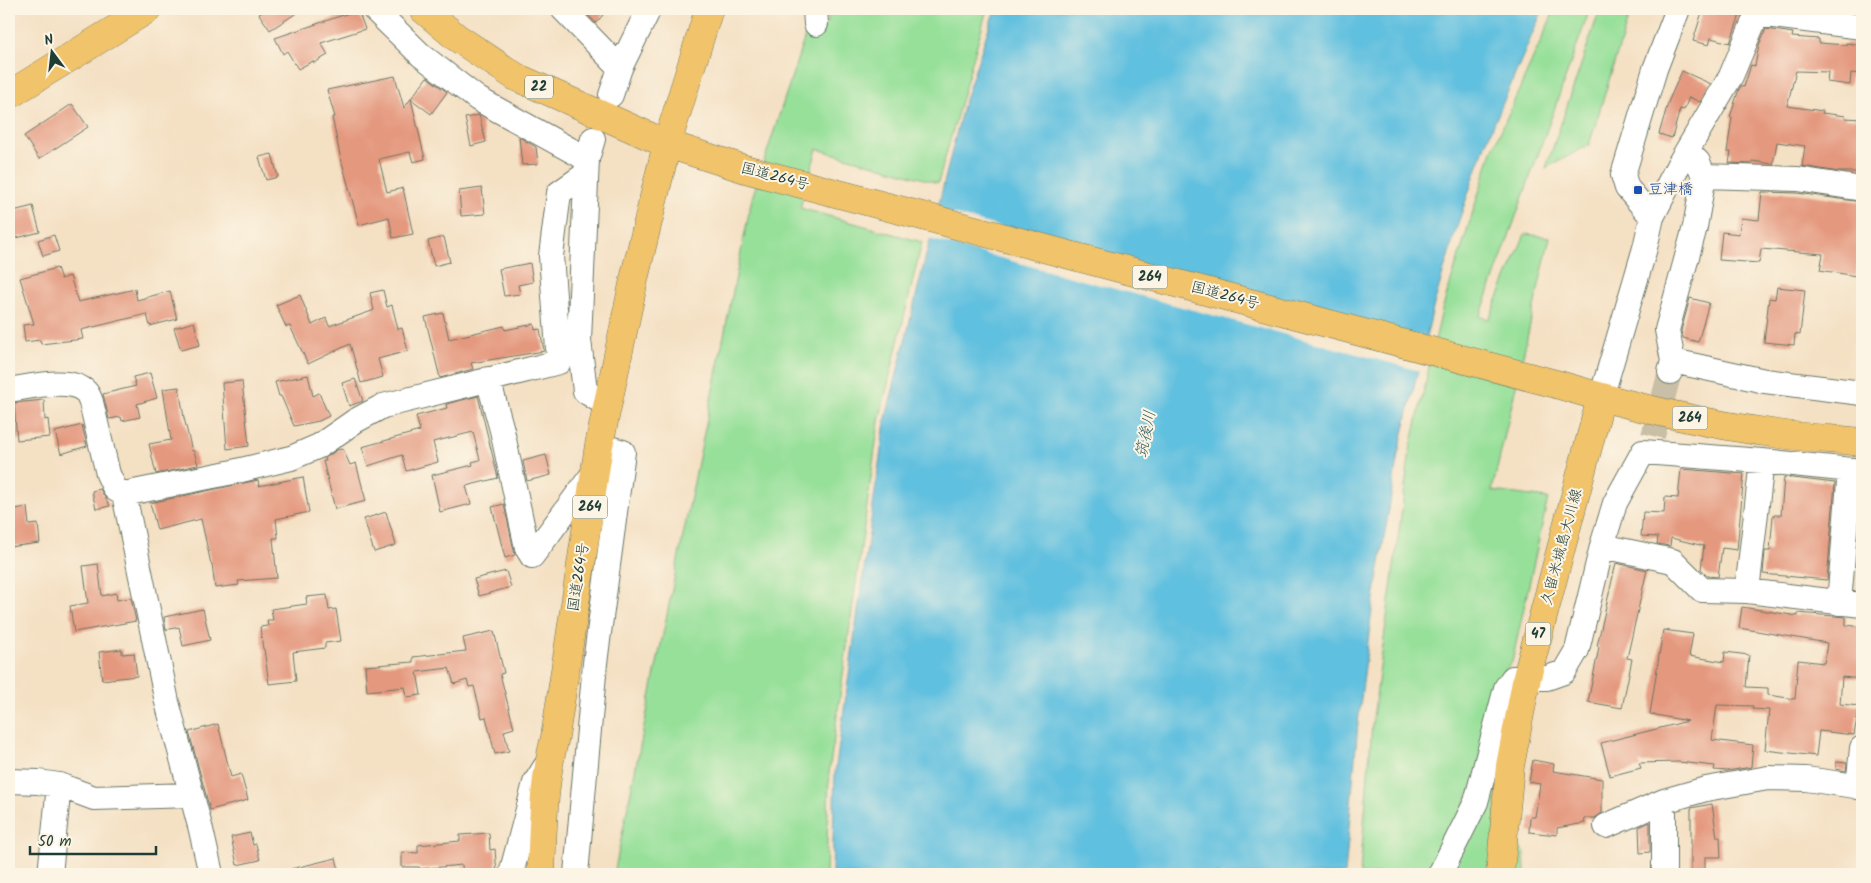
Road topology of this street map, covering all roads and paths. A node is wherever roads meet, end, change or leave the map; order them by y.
1 (148, 9) edge
2 (374, 9) edge
3 (423, 9) edge
4 (563, 9) edge
5 (649, 9) edge
6 (709, 9) edge
7 (1678, 9) edge
8 (1758, 12) edge
9 (1862, 27) edge
10 (620, 68) junction
11 (9, 95) edge
12 (611, 95) dead end
13 (667, 144) junction
14 (1687, 151) junction
15 (589, 158) junction
16 (1704, 176) junction
17 (1862, 188) edge
18 (1652, 217) junction
19 (488, 379) junction
20 (9, 390) edge
21 (1862, 393) edge
22 (1602, 398) junction
23 (608, 406) junction
24 (1779, 434) junction
25 (1862, 436) edge
26 (1862, 442) edge
27 (598, 458) junction
28 (1762, 460) junction
29 (1856, 471) edge
30 (124, 494) junction
31 (1602, 546) junction
32 (1747, 591) junction
33 (1839, 603) junction
34 (1862, 605) edge
35 (1527, 676) junction
36 (1862, 748) edge
37 (548, 761) junction
38 (9, 781) edge
39 (59, 785) junction
40 (1860, 787) edge
41 (191, 795) junction
42 (1664, 801) junction
43 (1606, 826) dead end
44 (50, 874) edge
45 (211, 874) edge
46 (511, 874) edge
47 (541, 874) edge
48 (576, 874) edge
49 (1440, 874) edge
50 (1500, 874) edge
51 (1664, 874) edge

1 - 11 main road
2 - 15 street
3 - 13 main road, 22
4 - 10 street
5 - 10 street
6 - 13 main road
7 - 18 street
8 - 9 street
8 - 14 street
10 - 12 street
13 - 22 main road, 国道264号 / 264
13 - 23 main road, 国道264号 / 264
14 - 16 street
14 - 18 street
15 - 19 street
15 - 23 street
16 - 17 street
16 - 21 street
18 - 22 street
19 - 27 street
19 - 30 street
20 - 30 street
22 - 24 main road, 264
22 - 35 main road, 久留米城島大川線 / 47
23 - 27 main road, 国道264号 / 264
24 - 25 main road, 264
24 - 26 main road, 264
27 - 37 main road, 国道264号 / 264
27 - 48 street
28 - 29 street
28 - 31 street
28 - 32 street
29 - 33 street
30 - 41 street
31 - 32 street
31 - 35 street
32 - 33 street
33 - 34 street
35 - 49 street
35 - 50 main road, 久留米城島大川線 / 47
36 - 40 street
37 - 46 street
37 - 47 main road, 国道264号 / 264
38 - 39 street
39 - 41 street
39 - 44 street
40 - 42 street
41 - 45 street
42 - 43 street
42 - 51 street

